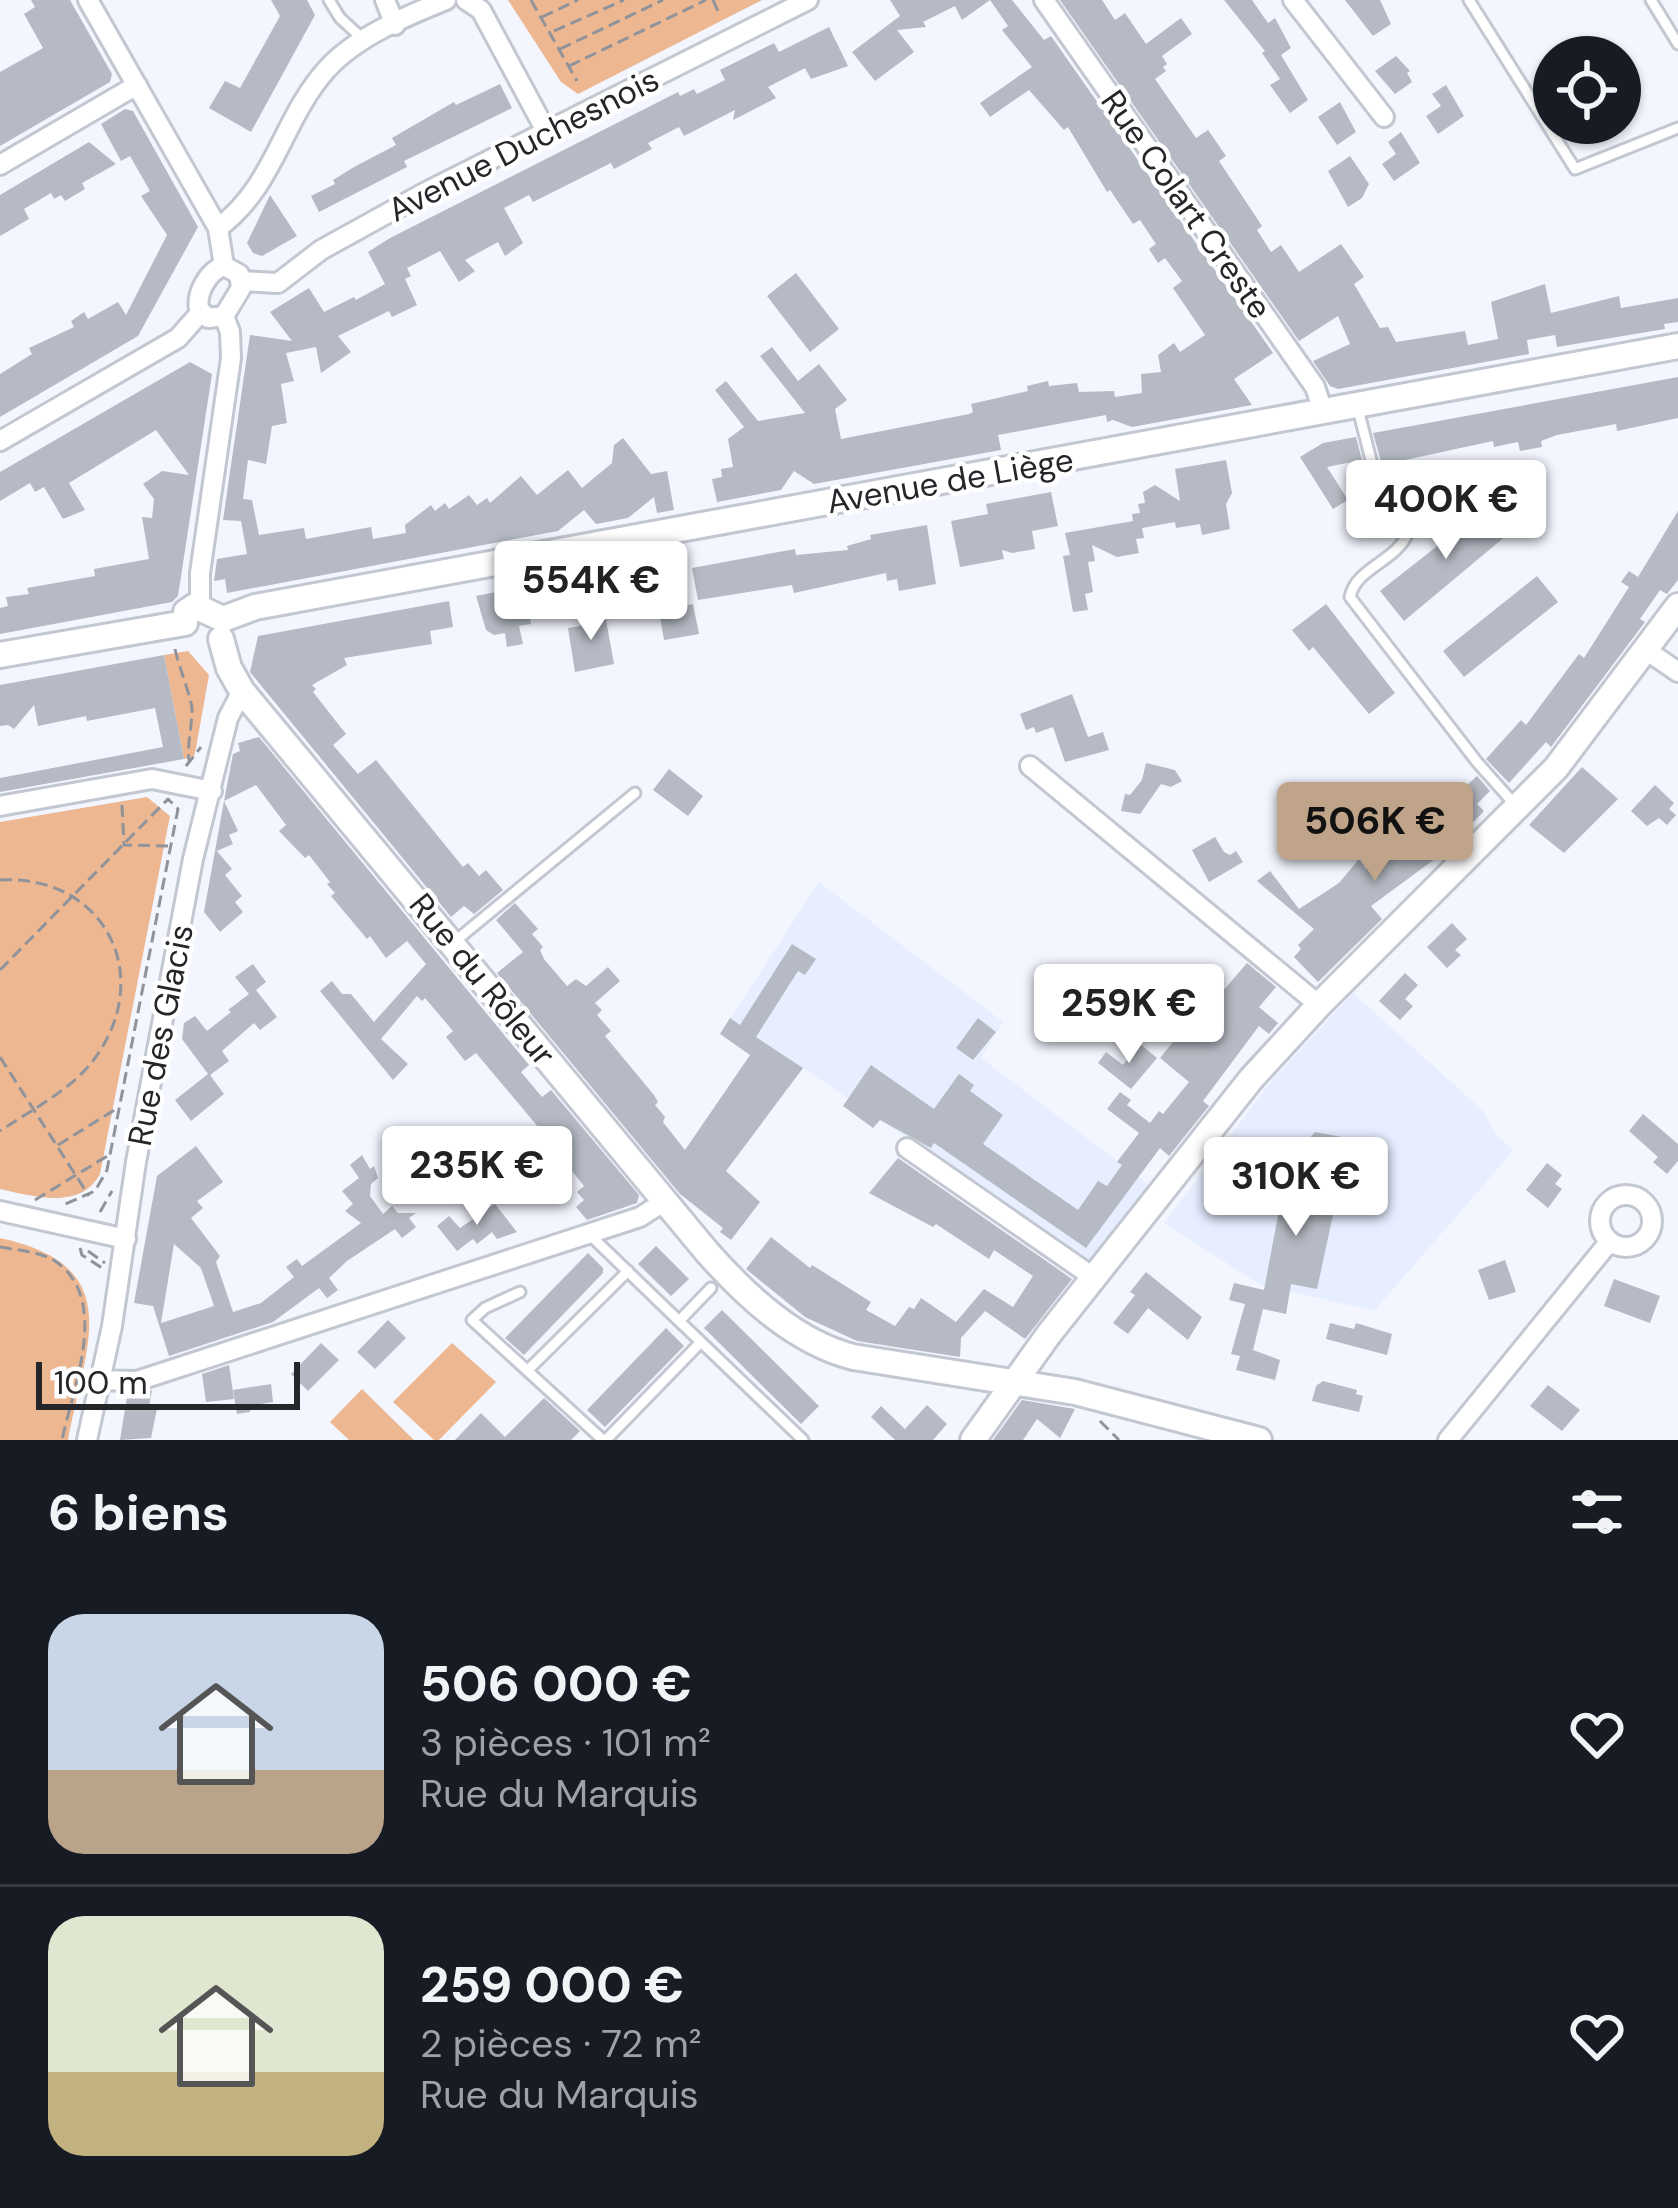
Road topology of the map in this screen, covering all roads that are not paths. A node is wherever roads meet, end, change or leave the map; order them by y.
1 (88, 0) edge
2 (329, 0) edge
3 (385, 0) edge
4 (446, 0) edge
5 (466, 0) edge
6 (808, 0) edge
7 (1044, 0) edge
8 (1293, 0) edge
9 (1469, 0) edge
10 (1651, 0) edge
11 (394, 25) junction
12 (364, 40) junction
13 (1678, 44) edge
14 (136, 85) junction
15 (1384, 117) dead end
16 (1678, 128) edge
17 (546, 131) junction
18 (0, 165) edge
19 (218, 228) junction
20 (224, 266) junction
21 (242, 280) junction
22 (201, 312) junction
23 (224, 316) junction
24 (1678, 346) edge
25 (1357, 405) junction
26 (1323, 411) junction
27 (0, 441) edge
28 (1678, 606) edge
29 (187, 624) junction
30 (222, 629) junction
31 (1646, 650) junction
32 (0, 655) edge
33 (1678, 672) edge
34 (242, 691) junction
35 (1030, 766) dead end
36 (212, 791) junction
37 (635, 793) dead end
38 (0, 806) edge
39 (1517, 808) junction
40 (453, 943) junction
41 (1319, 1005) junction
42 (907, 1148) dead end
43 (665, 1201) junction
44 (0, 1211) edge
45 (590, 1234) junction
46 (126, 1239) junction
47 (1610, 1241) dead end
48 (628, 1271) junction
49 (1093, 1277) junction
50 (711, 1288) dead end
51 (520, 1292) dead end
52 (679, 1321) junction
53 (701, 1342) junction
54 (529, 1369) junction
55 (100, 1380) junction
56 (1013, 1383) junction
57 (601, 1439) edge
58 (87, 1440) edge
59 (803, 1440) edge
60 (973, 1440) edge
61 (1259, 1440) edge
62 (1448, 1440) edge

1 - 14 street
2 - 12 lane
3 - 11 street
4 - 11 street
5 - 17 street
6 - 17 street, Avenue Duchesnois
7 - 26 street, Rue Colart Creste
8 - 15 street
9 - 16 lane
10 - 13 lane
11 - 12 street
12 - 19 street
14 - 18 street
14 - 19 street
17 - 21 street, Avenue Duchesnois
19 - 20 street
20 - 21 street
20 - 22 street
21 - 23 street
22 - 23 street
22 - 27 street
23 - 29 street
24 - 25 main road, Avenue de Liège
25 - 26 main road, Avenue de Liège
25 - 39 lane
26 - 30 main road, Avenue de Liège
28 - 31 main road
29 - 30 main road
29 - 32 main road
30 - 34 main road
31 - 33 street
31 - 39 main road
34 - 36 street, Rue des Glacis
34 - 40 main road, Rue du Rôleur
35 - 41 street
36 - 38 street
36 - 46 street, Rue des Glacis
37 - 40 lane
39 - 41 main road
40 - 43 main road, Rue du Rôleur
41 - 49 main road
42 - 49 street
43 - 45 street
43 - 56 main road, Rue du Rôleur
44 - 46 street
45 - 48 lane
45 - 55 street
46 - 55 street, Rue des Glacis
47 - 62 street
48 - 52 lane
48 - 54 lane
49 - 56 main road
50 - 52 lane
51 - 54 lane
52 - 53 lane
53 - 57 lane
53 - 59 lane
54 - 57 lane
55 - 58 street, Rue des Glacis
56 - 60 main road
56 - 61 main road, Rue du Rôleur

